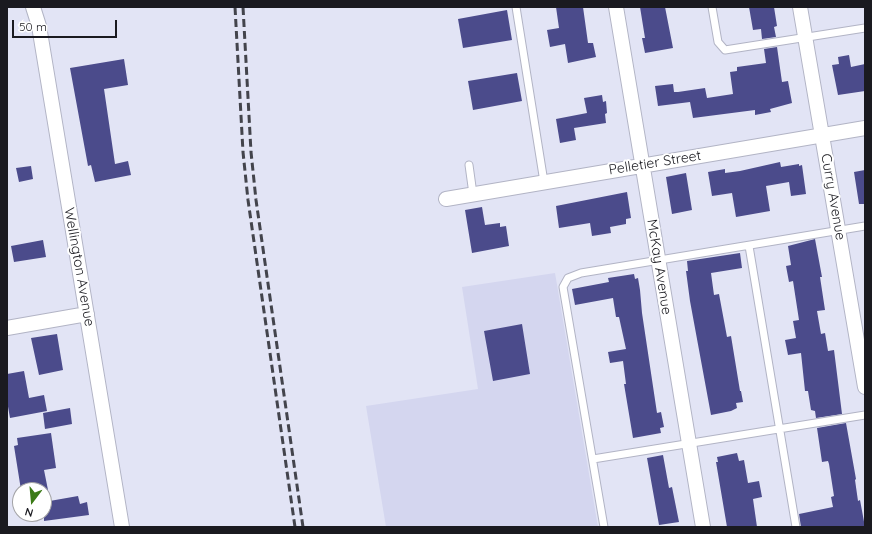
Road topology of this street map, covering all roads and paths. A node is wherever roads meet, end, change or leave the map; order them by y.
1 (33, 7) edge
2 (516, 7) edge
3 (616, 7) edge
4 (712, 7) edge
5 (800, 7) edge
6 (865, 28) edge
7 (806, 37) junction
8 (865, 128) edge
9 (822, 136) junction
10 (469, 165) dead end
11 (642, 166) junction
12 (544, 182) junction
13 (473, 194) junction
14 (453, 201) dead end
15 (865, 226) edge
16 (838, 231) junction
17 (749, 246) junction
18 (658, 261) junction
19 (87, 314) junction
20 (7, 328) edge
21 (865, 387) edge
22 (865, 415) edge
23 (780, 429) junction
24 (689, 444) junction
25 (593, 459) junction
26 (122, 527) edge
27 (604, 527) edge
28 (703, 527) edge
29 (796, 527) edge

1 - 19 street, Wellington Avenue
2 - 12 lane
3 - 11 street, McKay Avenue
4 - 7 lane
5 - 7 street, Curry Avenue
6 - 7 lane
7 - 9 street, Curry Avenue
8 - 9 street, Pelletier Street
9 - 11 street, Pelletier Street
9 - 16 street, Curry Avenue
10 - 13 lane
11 - 12 street, Pelletier Street
11 - 18 street, McKay Avenue
12 - 13 street, Pelletier Street
13 - 14 street, Pelletier Street
15 - 16 lane
16 - 17 lane
16 - 21 street, Curry Avenue
17 - 18 lane
17 - 23 lane
18 - 24 street, McKay Avenue
18 - 25 lane
19 - 20 street
19 - 26 street, Wellington Avenue
22 - 23 lane
23 - 24 lane
23 - 29 lane
24 - 25 lane
24 - 28 street, McKay Avenue
25 - 27 lane

